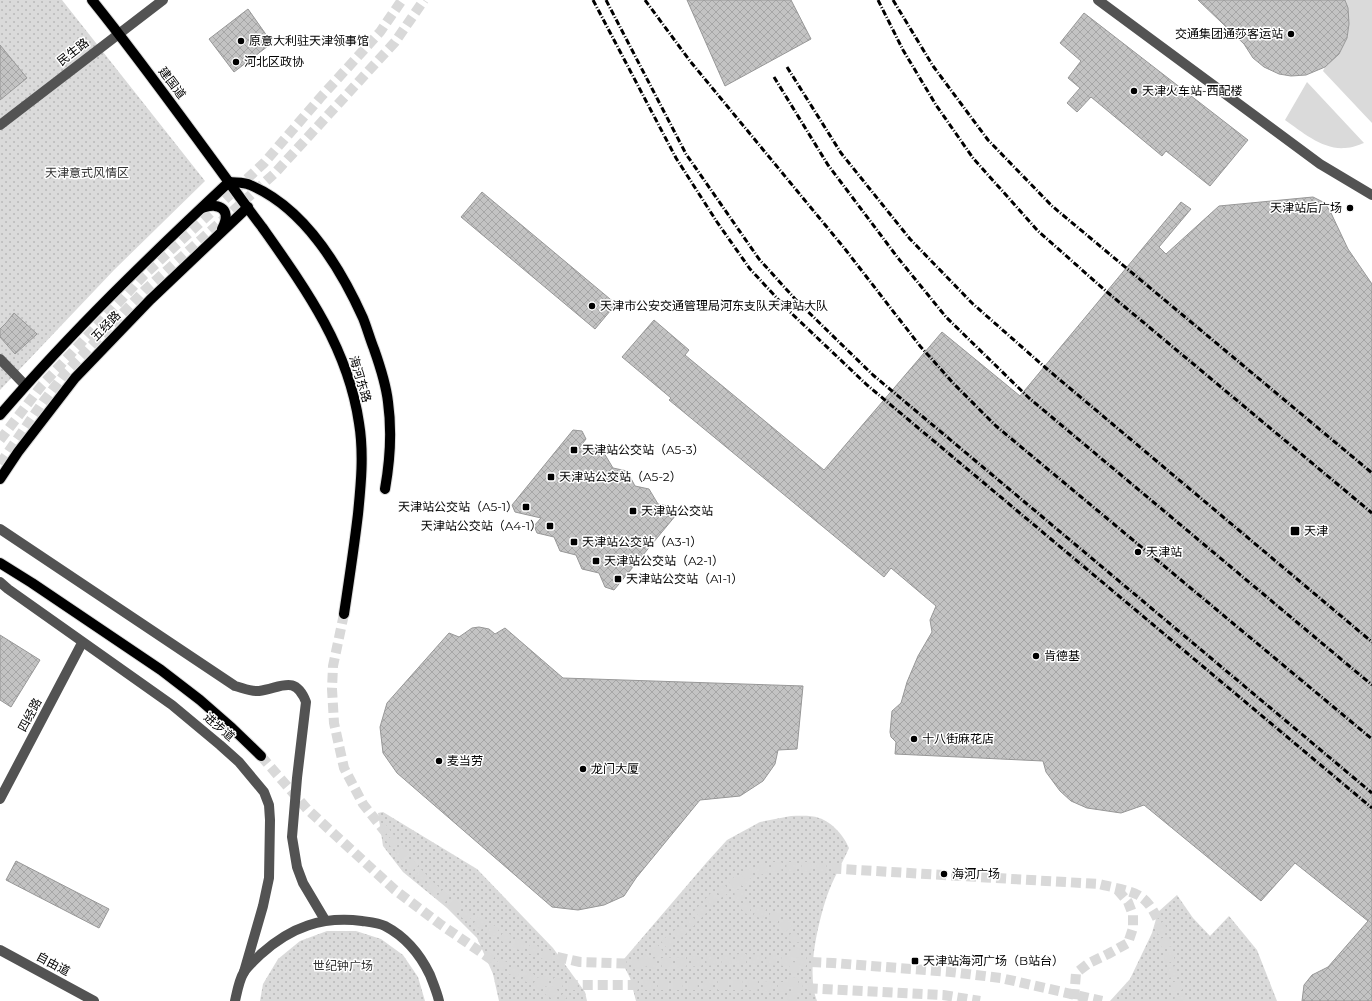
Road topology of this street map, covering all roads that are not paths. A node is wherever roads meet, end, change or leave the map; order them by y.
1 (92, 0) edge
2 (163, 0) edge
3 (1098, 0) edge
4 (119, 34) junction
5 (0, 125) edge
6 (229, 182) junction
7 (1372, 195) edge
8 (248, 207) junction
9 (202, 208) junction
10 (222, 231) junction
11 (0, 359) edge
12 (25, 385) junction
13 (0, 415) edge
14 (0, 479) edge
15 (385, 489) dead end
16 (0, 529) edge
17 (0, 563) edge
18 (0, 582) edge
19 (344, 614) tunnel mouth
20 (82, 643) junction
21 (261, 756) tunnel mouth
22 (0, 799) edge
23 (325, 920) junction
24 (0, 950) edge
25 (244, 972) junction
26 (94, 1001) edge
27 (235, 1001) edge
28 (439, 1001) edge

1 - 4 main road, 建国道
2 - 4 street, 民生路
3 - 7 street
4 - 5 street, 民生路
4 - 6 main road, 建国道
6 - 8 main road, 海河东路
6 - 9 main road, 五经路
6 - 15 main road
8 - 10 main road, 五经路
8 - 19 main road, 海河东路
9 - 10 main road
9 - 12 main road, 五经路
10 - 14 main road, 五经路
11 - 12 street
12 - 13 main road, 五经路
16 - 23 street
17 - 21 main road, 进步道
18 - 20 street, 进步道
20 - 22 street, 四经路
20 - 25 street, 进步道
23 - 25 street
23 - 28 street
24 - 26 street, 自由道
25 - 27 street, 进步道

